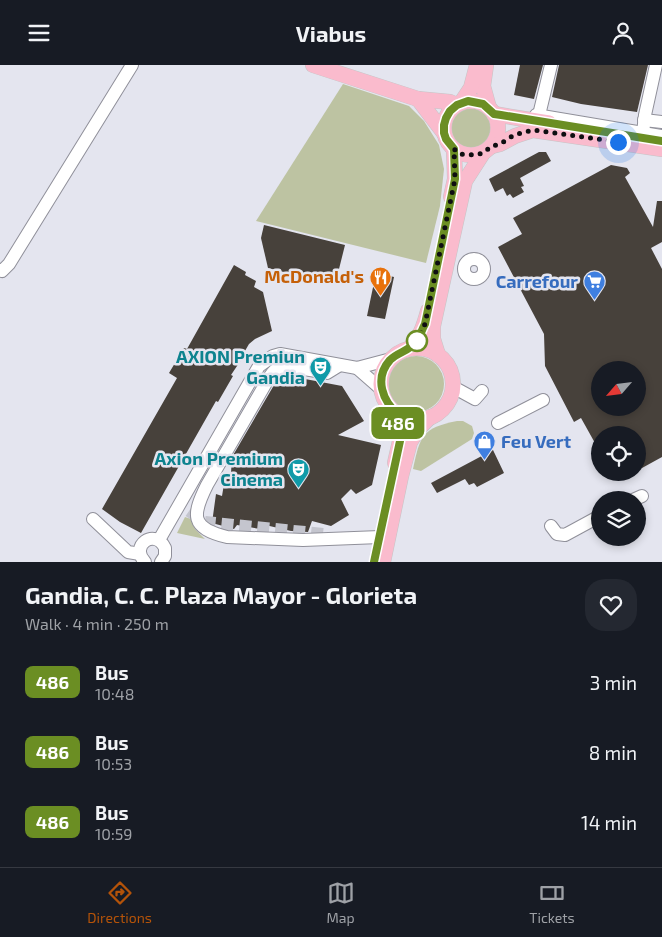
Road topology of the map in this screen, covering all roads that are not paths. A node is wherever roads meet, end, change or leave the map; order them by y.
1 (132, 65) edge
2 (313, 65) edge
3 (477, 65) edge
4 (486, 65) edge
5 (551, 65) edge
6 (656, 65) edge
7 (418, 99) junction
8 (459, 104) junction
9 (492, 111) junction
10 (539, 115) junction
11 (522, 119) junction
12 (640, 130) junction
13 (444, 133) junction
14 (662, 135) edge
15 (454, 149) junction
16 (488, 150) junction
17 (446, 267) junction
18 (0, 270) edge
19 (464, 270) dead end
20 (409, 349) junction
21 (438, 355) junction
22 (390, 359) junction
23 (340, 365) junction
24 (357, 368) junction
25 (452, 387) junction
26 (381, 389) junction
27 (482, 391) dead end
28 (543, 400) dead end
29 (399, 415) junction
30 (430, 417) junction
31 (498, 423) dead end
32 (93, 519) dead end
33 (591, 521) edge
34 (551, 526) dead end
35 (324, 534) tunnel mouth
36 (380, 534) junction
37 (159, 540) junction
38 (143, 558) edge
39 (161, 562) edge
40 (374, 562) edge
41 (384, 562) edge

1 - 18 street
2 - 7 main road
3 - 8 main road
4 - 9 main road
5 - 10 street
6 - 12 street
7 - 8 main road
7 - 13 main road
8 - 9 main road
8 - 13 main road
9 - 11 main road
9 - 16 main road
10 - 11 street
10 - 12 street
11 - 12 main road
12 - 14 main road
13 - 15 main road
14 - 16 main road
15 - 16 main road
15 - 20 main road
16 - 17 main road
17 - 19 street
17 - 21 main road
20 - 21 main road
20 - 22 main road
21 - 25 main road
22 - 24 street
22 - 26 main road
23 - 24 street
23 - 36 street
23 - 37 street
24 - 26 street
25 - 27 street
25 - 30 main road
26 - 29 main road
28 - 31 street
29 - 30 main road
29 - 36 main road
30 - 41 main road
32 - 38 street
33 - 34 street
35 - 36 street
36 - 40 main road
37 - 38 street
37 - 39 street

